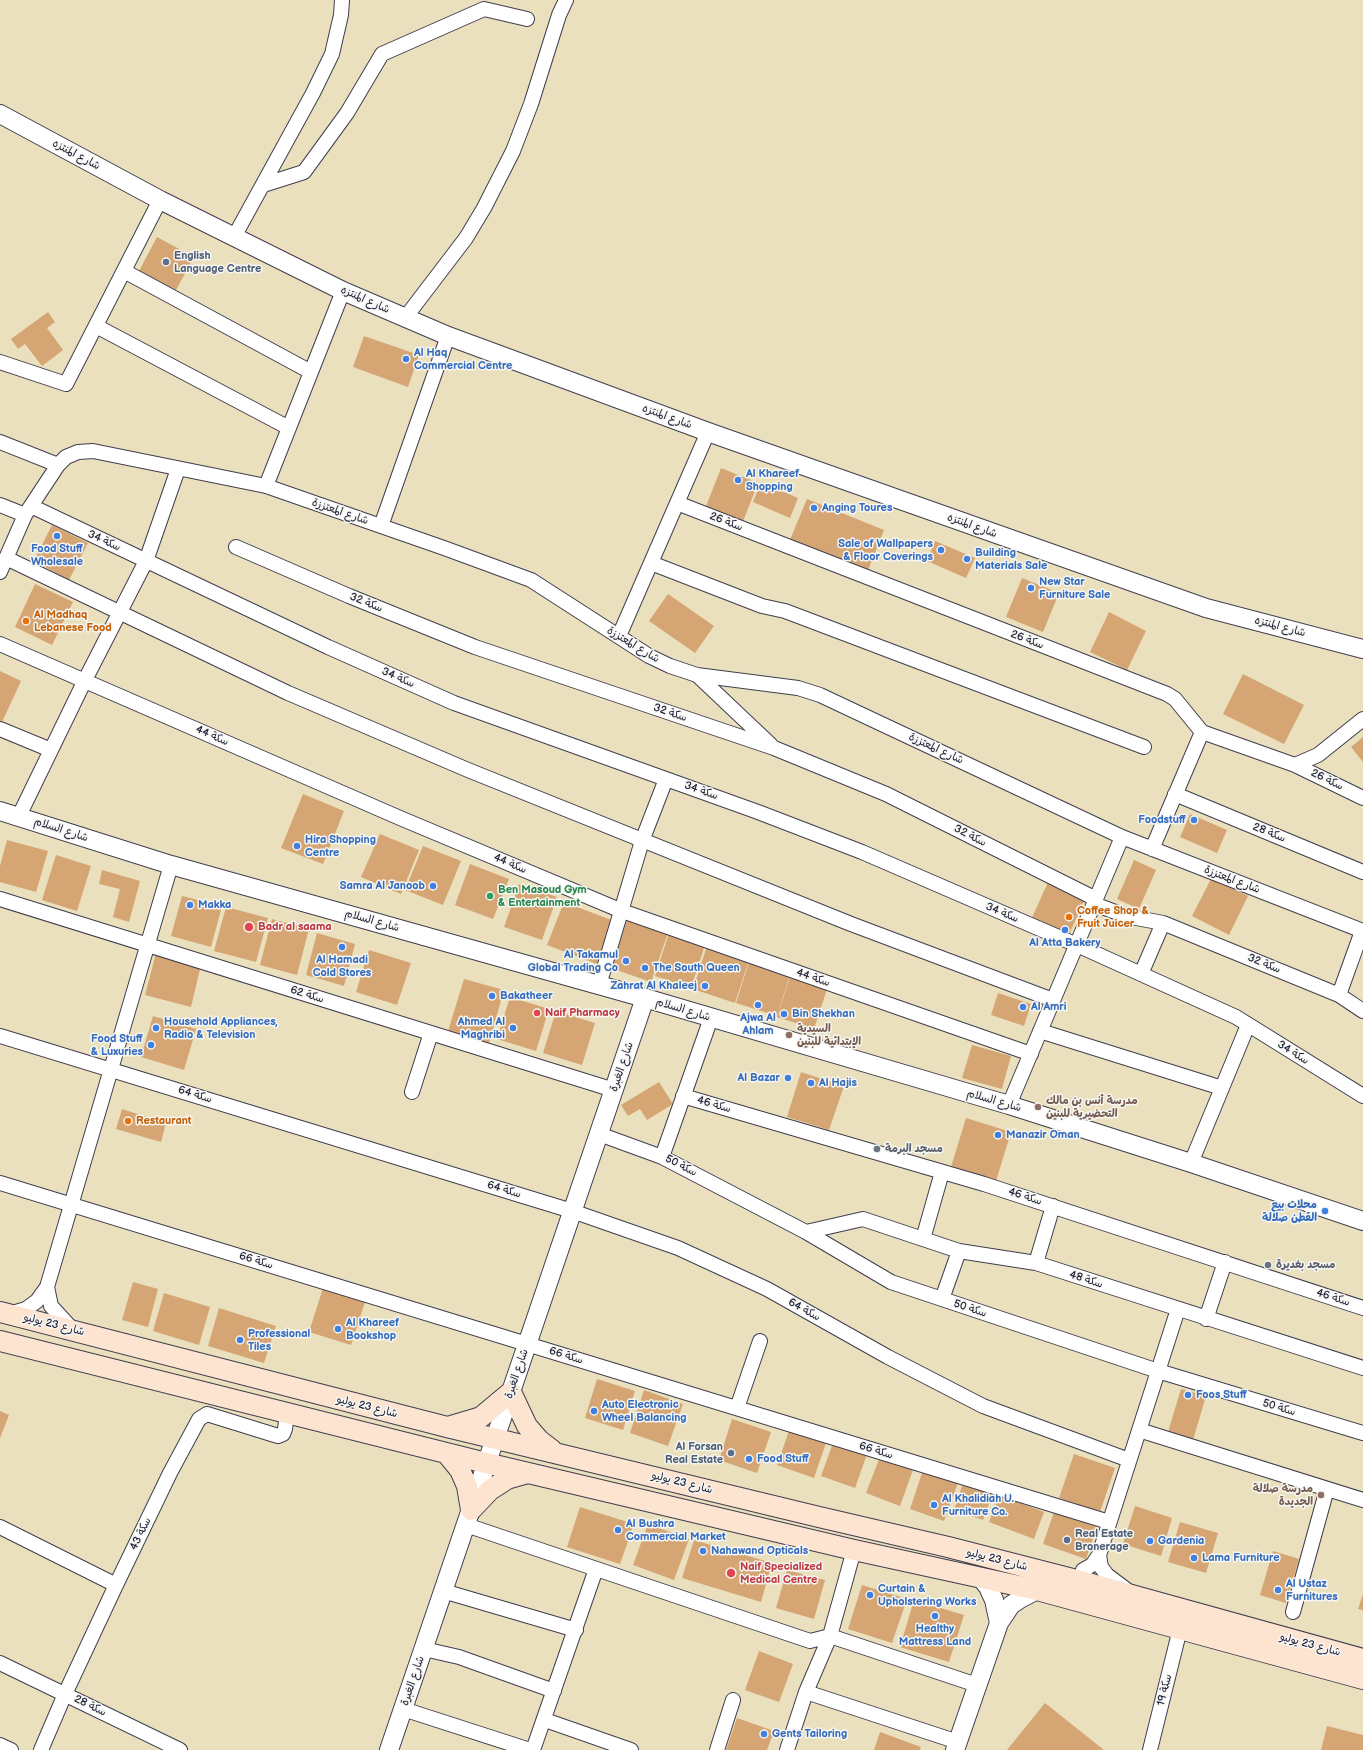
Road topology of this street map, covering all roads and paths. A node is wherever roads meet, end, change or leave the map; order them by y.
1 (342, 0) edge
2 (566, 0) edge
3 (527, 18) dead end
4 (0, 114) edge
5 (263, 185) junction
6 (160, 200) junction
7 (234, 237) junction
8 (124, 271) junction
9 (343, 291) junction
10 (405, 318) junction
11 (96, 326) junction
12 (448, 336) junction
13 (0, 362) edge
14 (311, 372) junction
15 (289, 428) junction
16 (708, 432) junction
17 (0, 442) edge
18 (58, 464) junction
19 (178, 469) junction
20 (266, 486) junction
21 (677, 503) junction
22 (0, 506) edge
23 (28, 510) junction
24 (381, 526) junction
25 (236, 547) dead end
26 (6, 558) junction
27 (146, 561) junction
28 (650, 563) junction
29 (0, 572) edge
30 (121, 613) junction
31 (618, 636) junction
32 (0, 644) edge
33 (1363, 649) edge
34 (697, 675) junction
35 (85, 680) junction
36 (1363, 719) edge
37 (0, 729) edge
38 (1202, 732) junction
39 (1144, 747) dead end
40 (774, 748) junction
41 (51, 750) junction
42 (1295, 765) junction
43 (666, 779) junction
44 (1175, 794) junction
45 (1363, 798) edge
46 (0, 810) edge
47 (19, 816) junction
48 (1122, 837) junction
49 (642, 841) junction
50 (1152, 849) junction
51 (171, 865) junction
52 (1363, 872) edge
53 (0, 899) edge
54 (1095, 901) junction
55 (622, 911) junction
56 (1162, 923) junction
57 (1362, 931) edge
58 (147, 945) junction
59 (1077, 945) junction
60 (1141, 974) junction
61 (599, 985) junction
62 (1339, 995) junction
63 (645, 998) junction
64 (1053, 1000) junction
65 (1363, 1011) edge
66 (712, 1018) junction
67 (1248, 1025) junction
68 (1040, 1031) junction
69 (431, 1033) junction
70 (0, 1036) edge
71 (1031, 1054) junction
72 (111, 1070) junction
73 (1222, 1088) junction
74 (614, 1090) junction
75 (412, 1092) dead end
76 (683, 1096) junction
77 (1363, 1096) edge
78 (1009, 1105) junction
79 (599, 1134) junction
80 (662, 1157) junction
81 (1191, 1163) junction
82 (942, 1172) junction
83 (0, 1183) edge
84 (72, 1204) junction
85 (1053, 1206) junction
86 (572, 1211) junction
87 (1363, 1222) edge
88 (806, 1232) junction
89 (924, 1239) junction
90 (959, 1251) junction
91 (1225, 1262) junction
92 (1036, 1263) junction
93 (47, 1287) junction
94 (942, 1299) junction
95 (1363, 1308) edge
96 (1178, 1309) junction
97 (4, 1313) edge
98 (1206, 1319) junction
99 (72, 1330) junction
100 (0, 1341) edge
101 (760, 1341) dead end
102 (528, 1344) junction
103 (1363, 1368) edge
104 (1158, 1371) junction
105 (511, 1392) junction
106 (737, 1408) junction
107 (287, 1414) junction
108 (447, 1427) junction
109 (1139, 1430) junction
110 (1363, 1433) edge
111 (496, 1438) junction
112 (555, 1452) junction
113 (446, 1453) junction
114 (1129, 1460) junction
115 (486, 1463) junction
116 (529, 1472) junction
117 (1327, 1489) junction
118 (1363, 1500) edge
119 (468, 1517) junction
120 (1109, 1522) junction
121 (0, 1527) edge
122 (854, 1550) junction
123 (1099, 1555) junction
124 (596, 1569) junction
125 (980, 1577) junction
126 (1088, 1583) junction
127 (116, 1585) junction
128 (1037, 1590) junction
129 (443, 1591) junction
130 (1137, 1597) junction
131 (1293, 1612) dead end
132 (999, 1623) junction
133 (1180, 1629) junction
134 (576, 1630) junction
135 (830, 1636) junction
136 (424, 1649) junction
137 (1363, 1659) edge
138 (0, 1662) edge
139 (1363, 1679) edge
140 (977, 1685) junction
141 (554, 1691) junction
142 (806, 1692) junction
143 (64, 1694) junction
144 (733, 1700) dead end
145 (403, 1709) junction
146 (545, 1720) junction
147 (0, 1745) edge
148 (956, 1746) edge
149 (12, 1750) edge
150 (41, 1750) edge
151 (180, 1750) edge
152 (389, 1750) edge
153 (532, 1750) edge
154 (631, 1750) edge
155 (717, 1750) edge
156 (787, 1750) edge
157 (1150, 1750) edge

1 - 5 street
2 - 10 street
3 - 5 street
4 - 6 street, شارع المنتزه
5 - 7 street
6 - 7 street, شارع المنتزه
6 - 8 street
7 - 9 street, شارع المنتزه
8 - 11 street
8 - 14 street
9 - 10 street, شارع المنتزه
9 - 14 street
10 - 12 street, شارع المنتزه
11 - 13 street
11 - 15 street
12 - 16 street, شارع المنتزه
12 - 24 street
14 - 15 street
15 - 20 street
16 - 21 street
16 - 33 street, شارع المنتزه
17 - 18 street
18 - 19 street, شارع المعتززة
18 - 23 street, شارع المعتززة
19 - 20 street, شارع المعتززة
19 - 27 street
20 - 24 street, شارع المعتززة
21 - 28 street
21 - 38 street, سكة 26
22 - 23 street, سكة 34
23 - 26 street, شارع المعتززة
23 - 27 street, سكة 34
24 - 31 street, شارع المعتززة
25 - 40 street, سكة 32
26 - 29 street, شارع المعتززة
26 - 30 street
27 - 30 street
27 - 43 street, سكة 34
28 - 31 street
28 - 39 street
30 - 35 street
30 - 49 street
31 - 34 street, شارع المعتززة
32 - 35 street, سكة 44
34 - 40 street
34 - 48 street, شارع المعتززة
35 - 41 street
35 - 55 street, سكة 44
36 - 42 street
37 - 41 street
38 - 42 street, سكة 26
38 - 44 street
40 - 54 street, سكة 32
41 - 47 street
42 - 45 street, سكة 26
43 - 49 street
43 - 59 street, سكة 34
44 - 50 street
44 - 52 street, سكة 28
46 - 47 street, شارع السلام
47 - 51 street, شارع السلام
48 - 50 street, شارع المعتززة
48 - 54 street
49 - 55 street
49 - 64 street
50 - 57 street, شارع المعتززة
51 - 58 street
51 - 61 street, شارع السلام
53 - 58 street, سكة 62
54 - 56 street, سكة 32
54 - 59 street
55 - 61 street
55 - 71 street, سكة 44
56 - 60 street
56 - 62 street, سكة 32
57 - 62 street
58 - 69 street, سكة 62
58 - 72 street
59 - 60 street, سكة 34
59 - 64 street
60 - 67 street, سكة 34
61 - 63 street, شارع السلام
62 - 65 street, سكة 32
63 - 66 street, شارع السلام
63 - 74 street, شارع الغبرة
64 - 68 street
66 - 76 street
66 - 78 street, شارع السلام
67 - 73 street
67 - 77 street, سكة 34
68 - 71 street
68 - 73 street
69 - 74 street, سكة 62
69 - 75 street
70 - 72 street, سكة 64
71 - 78 street
72 - 84 street
72 - 86 street, سكة 64
73 - 81 street
74 - 79 street, شارع الغبرة
76 - 80 street
76 - 82 street, سكة 46
78 - 81 street, شارع السلام
79 - 80 street, سكة 50
79 - 86 street, شارع الغبرة
80 - 88 street, سكة 50
81 - 87 street, شارع السلام
82 - 85 street, سكة 46
82 - 89 street
83 - 84 street, سكة 66
84 - 93 street
84 - 102 street, سكة 66
85 - 91 street, سكة 46
85 - 92 street
86 - 102 street, شارع الغبرة
86 - 114 street, سكة 64
88 - 89 street, سكة 48
88 - 94 street, سكة 50
89 - 90 street, سكة 48
90 - 92 street, سكة 48
90 - 94 street
91 - 95 street, سكة 46
91 - 98 street
92 - 96 street, سكة 48
93 - 97 street
93 - 99 street
94 - 104 street, سكة 50
96 - 98 street, سكة 48
96 - 104 street
97 - 99 main road, شارع 23 يوليو
98 - 103 street, سكة 48
99 - 108 main road, شارع 23 يوليو
100 - 107 main road, شارع 23 يوليو
101 - 106 street
102 - 105 street, شارع الغبرة
102 - 106 street, سكة 66
104 - 109 street
104 - 110 street, سكة 50
105 - 108 main road
105 - 111 street, شارع الغبرة
105 - 112 main road
106 - 120 street, سكة 66
107 - 113 main road, شارع 23 يوليو
107 - 127 street, سكة 43
108 - 111 main road, شارع 23 يوليو
109 - 114 street
109 - 117 street
111 - 112 main road, شارع 23 يوليو
111 - 115 street, شارع الغبرة
112 - 126 main road, شارع 23 يوليو
113 - 115 main road, شارع 23 يوليو
113 - 119 main road
114 - 120 street
115 - 116 main road, شارع 23 يوليو
115 - 119 street, شارع الغبرة
116 - 119 main road
116 - 122 main road, شارع 23 يوليو
117 - 118 street
117 - 131 street
119 - 124 street
119 - 129 street, شارع الغبرة
120 - 123 street
121 - 127 street
122 - 125 main road, شارع 23 يوليو
122 - 135 street
123 - 126 street
123 - 130 street
124 - 134 street
124 - 135 street
125 - 128 main road, شارع 23 يوليو
125 - 132 street
126 - 130 main road, شارع 23 يوليو
127 - 143 street, سكة 43
128 - 132 street
128 - 133 main road, شارع 23 يوليو
129 - 134 street
129 - 136 street, شارع الغبرة
130 - 137 main road, شارع 23 يوليو
132 - 140 street
133 - 139 main road, شارع 23 يوليو
133 - 157 street, سكة 19
134 - 141 street
135 - 140 street
135 - 142 street
136 - 141 street
136 - 145 street, شارع الغبرة
138 - 143 street, سكة 28
140 - 148 street
141 - 146 street
142 - 148 street
142 - 156 street
143 - 150 street, سكة 43
143 - 151 street, سكة 28
144 - 155 street
145 - 152 street, شارع الغبرة
145 - 153 street
146 - 153 street
146 - 154 street
147 - 149 street

